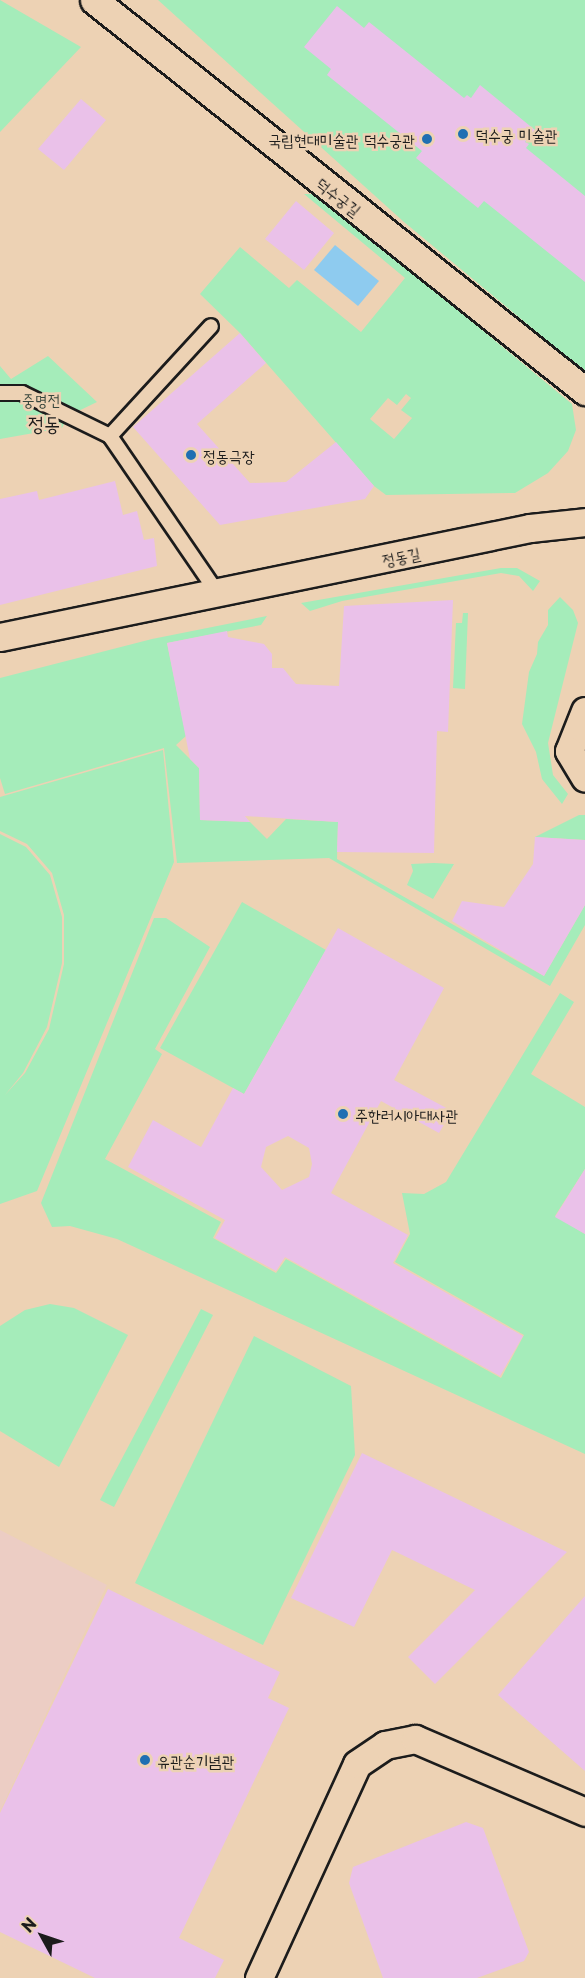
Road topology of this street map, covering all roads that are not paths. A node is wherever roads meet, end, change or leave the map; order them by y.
1 (94, 0) edge
2 (212, 326) dead end
3 (585, 391) edge
4 (0, 393) edge
5 (110, 436) junction
6 (585, 522) edge
7 (219, 595) junction
8 (0, 637) edge
9 (585, 711) edge
10 (585, 778) edge
11 (585, 1812) edge
12 (259, 1978) edge

1 - 3 street, 덕수궁길
2 - 5 lane
4 - 5 lane
5 - 7 lane
6 - 7 street, 정동길
7 - 8 street, 정동길
9 - 10 street
11 - 12 street

